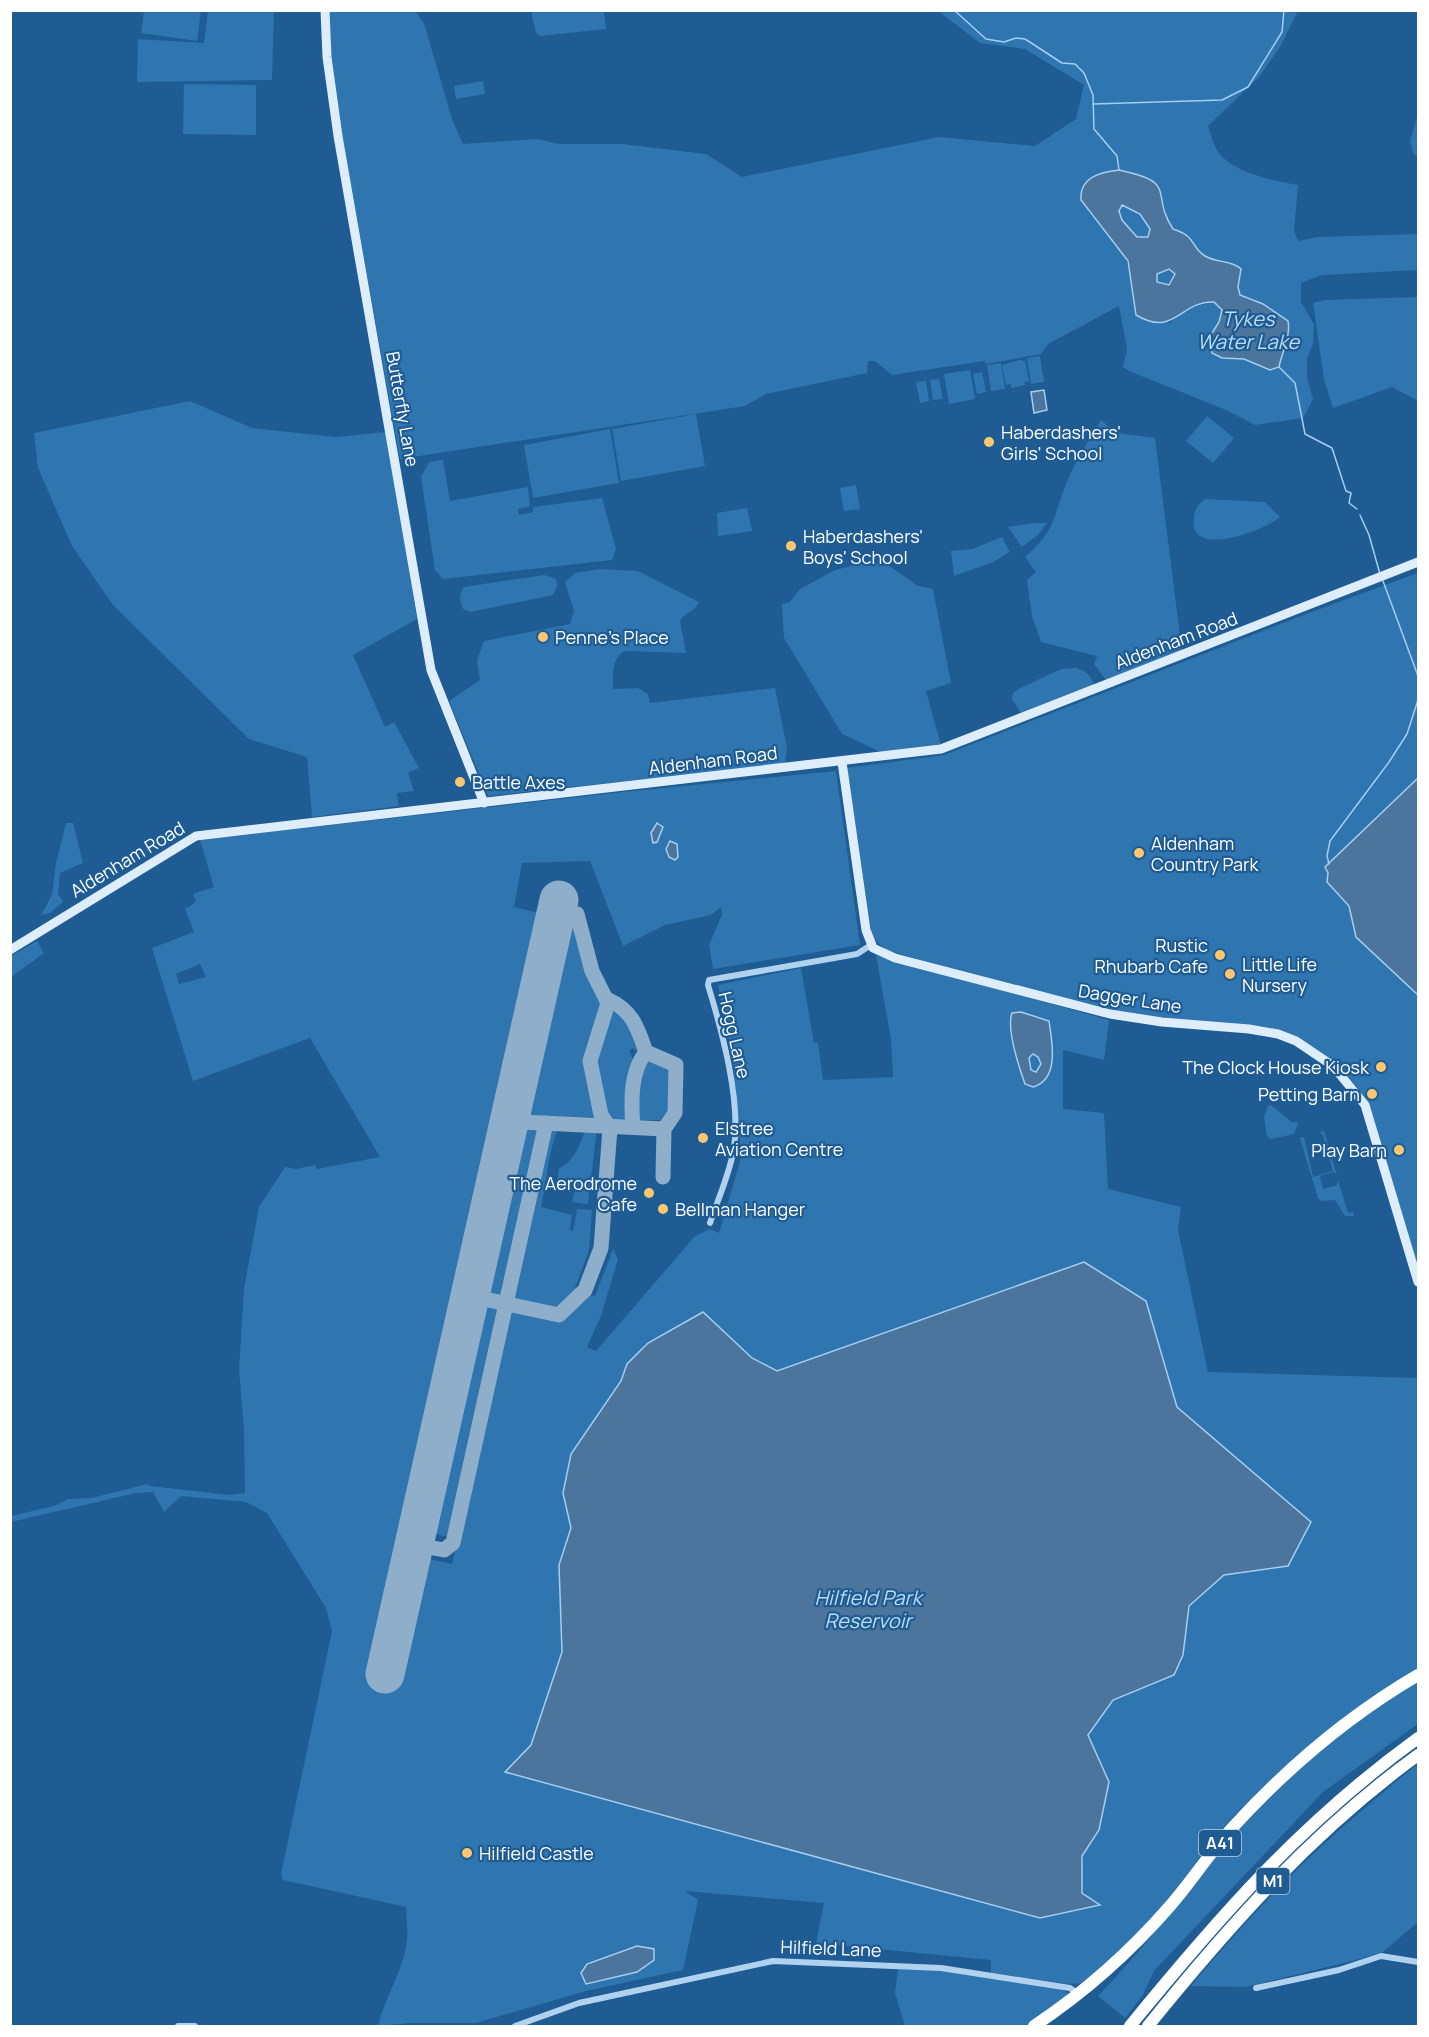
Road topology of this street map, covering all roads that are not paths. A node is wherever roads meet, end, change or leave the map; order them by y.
1 (325, 10) edge
2 (1419, 562) edge
3 (842, 762) junction
4 (484, 803) junction
5 (871, 945) junction
6 (10, 950) edge
7 (710, 1223) dead end
8 (1419, 1282) edge
9 (1419, 1675) edge
10 (1419, 1738) edge
11 (1419, 1755) edge
12 (1419, 1962) edge
13 (1256, 1988) dead end
14 (1078, 1994) junction
15 (178, 2026) edge
16 (195, 2026) edge
17 (515, 2026) edge
18 (1034, 2026) edge
19 (1130, 2026) edge
20 (1148, 2026) edge

1 - 4 street, Butterfly Lane
2 - 3 street, Aldenham Road
3 - 4 street, Aldenham Road
3 - 5 street
4 - 6 street, Aldenham Road
5 - 7 street, Hogg Lane
5 - 8 street, Dagger Lane
9 - 14 highway, A41
10 - 19 highway, M1
11 - 20 highway, M1
12 - 13 street
14 - 17 street, Hilfield Lane
14 - 18 highway, A41
15 - 16 street

